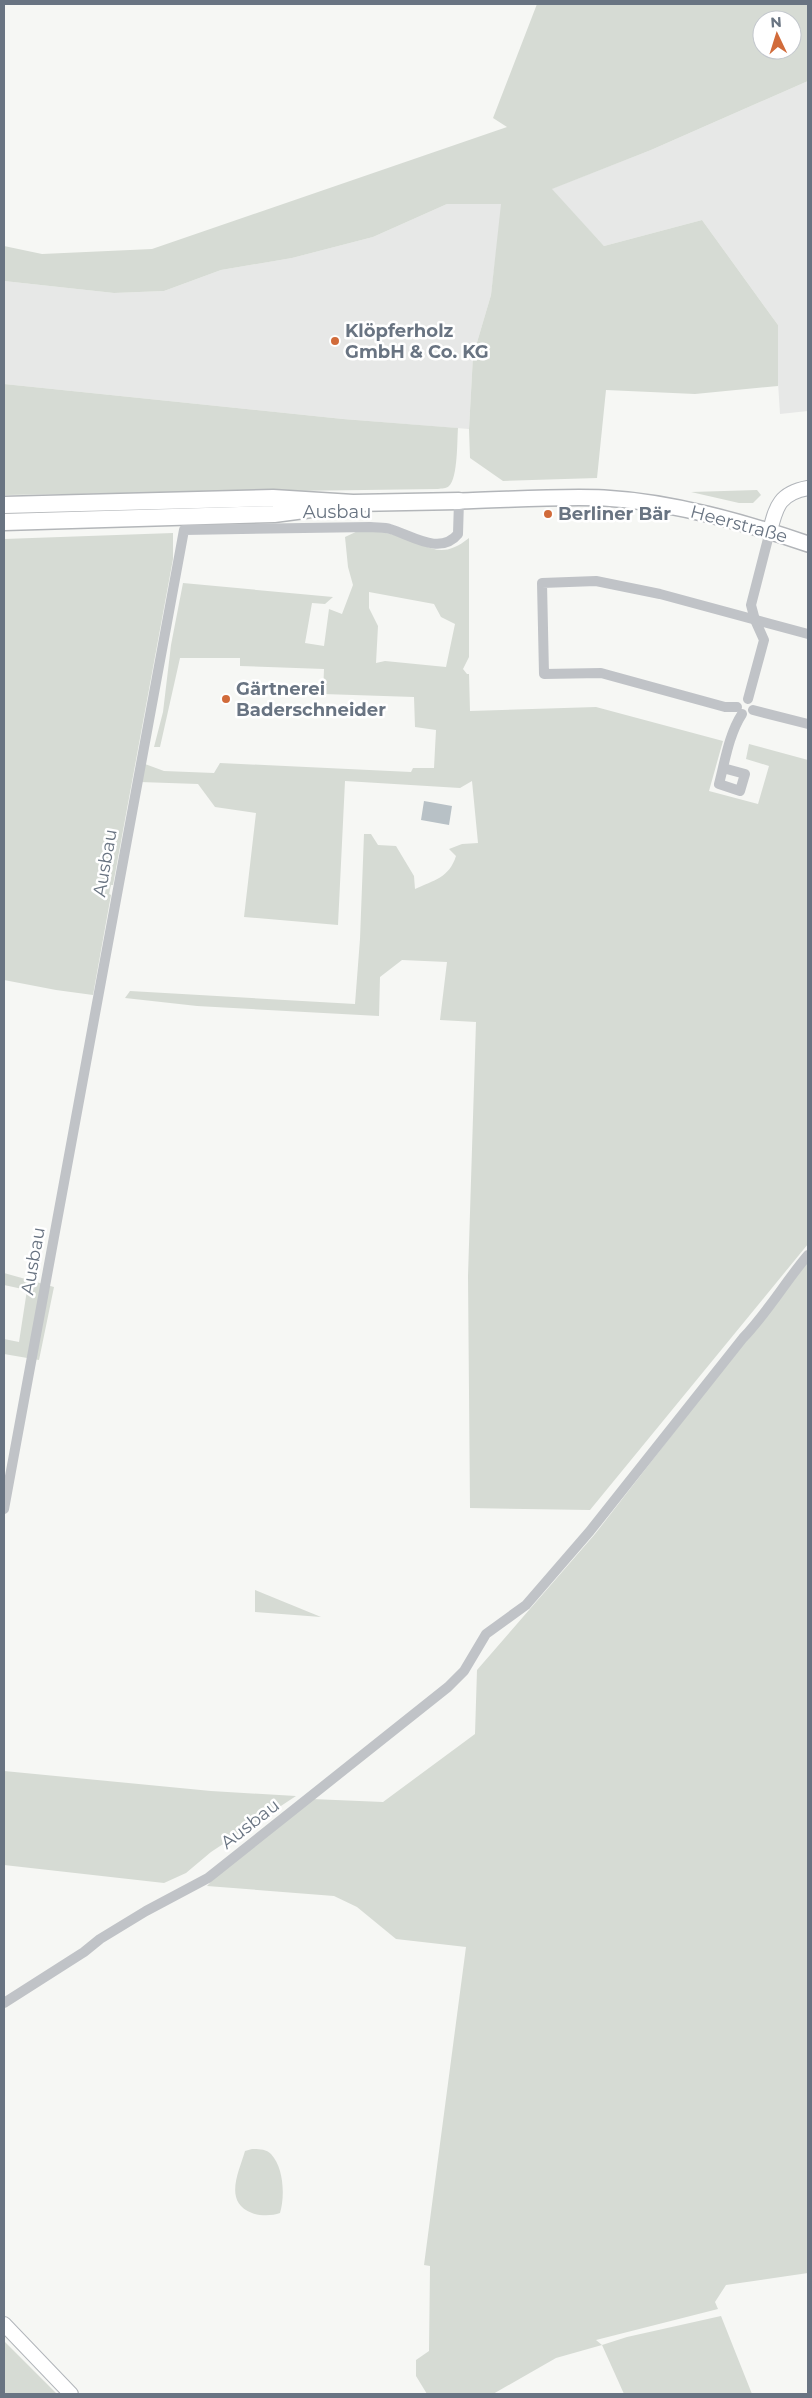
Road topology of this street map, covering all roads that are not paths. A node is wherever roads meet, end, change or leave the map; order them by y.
1 (808, 488) edge
2 (459, 501) junction
3 (353, 503) junction
4 (4, 505) edge
5 (4, 522) edge
6 (770, 531) junction
7 (808, 544) edge
8 (755, 620) junction
9 (808, 634) edge
10 (748, 700) junction
11 (753, 710) junction
12 (739, 711) junction
13 (808, 724) edge
14 (723, 768) dead end
15 (808, 1255) edge
16 (4, 1509) edge
17 (4, 2003) edge
18 (4, 2324) edge
19 (71, 2394) edge

1 - 6 main road
2 - 3 highway
2 - 6 main road, Heerstraße
2 - 16 street, Ausbau
3 - 4 highway
3 - 5 highway
6 - 7 main road, Heerstraße
6 - 8 street
8 - 9 street
8 - 10 street
8 - 12 street
10 - 11 street
10 - 12 street
11 - 12 street
11 - 13 street
12 - 14 street
15 - 17 street, Ausbau
18 - 19 main road

